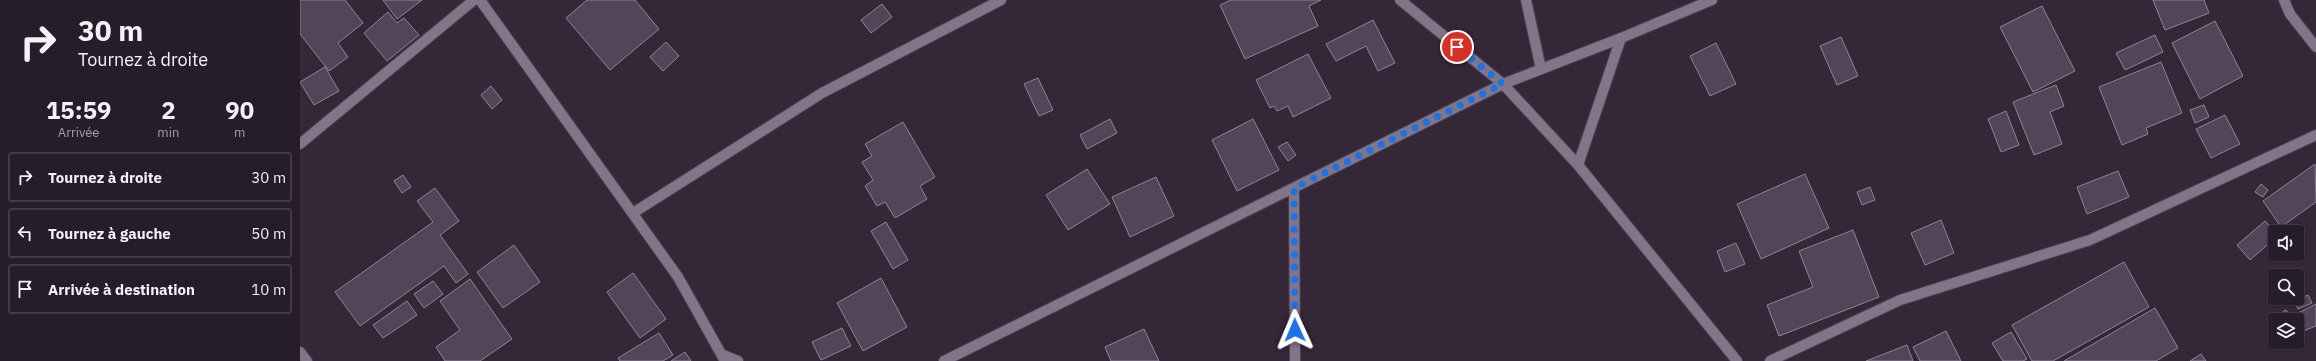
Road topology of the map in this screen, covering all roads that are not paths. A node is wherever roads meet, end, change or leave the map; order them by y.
1 (474, 0) edge
2 (480, 0) edge
3 (1001, 0) edge
4 (1400, 0) edge
5 (1526, 0) edge
6 (1712, 0) edge
7 (2284, 0) edge
8 (1621, 38) junction
9 (2316, 47) edge
10 (1541, 69) junction
11 (1503, 84) junction
12 (2316, 135) edge
13 (300, 144) edge
14 (1578, 165) junction
15 (1294, 188) junction
16 (633, 213) junction
17 (300, 352) edge
18 (724, 358) edge
19 (307, 361) edge
20 (738, 361) edge
21 (944, 361) edge
22 (1295, 361) edge
23 (1737, 361) edge
24 (1770, 361) edge

1 - 13 street
2 - 16 street
3 - 16 street
4 - 11 street
5 - 10 street
6 - 8 street
7 - 9 street
8 - 10 street
8 - 14 street
10 - 11 street
11 - 14 street
11 - 15 street
12 - 24 street
14 - 23 street
15 - 21 street
15 - 22 street
16 - 18 street
17 - 19 street
18 - 20 street

